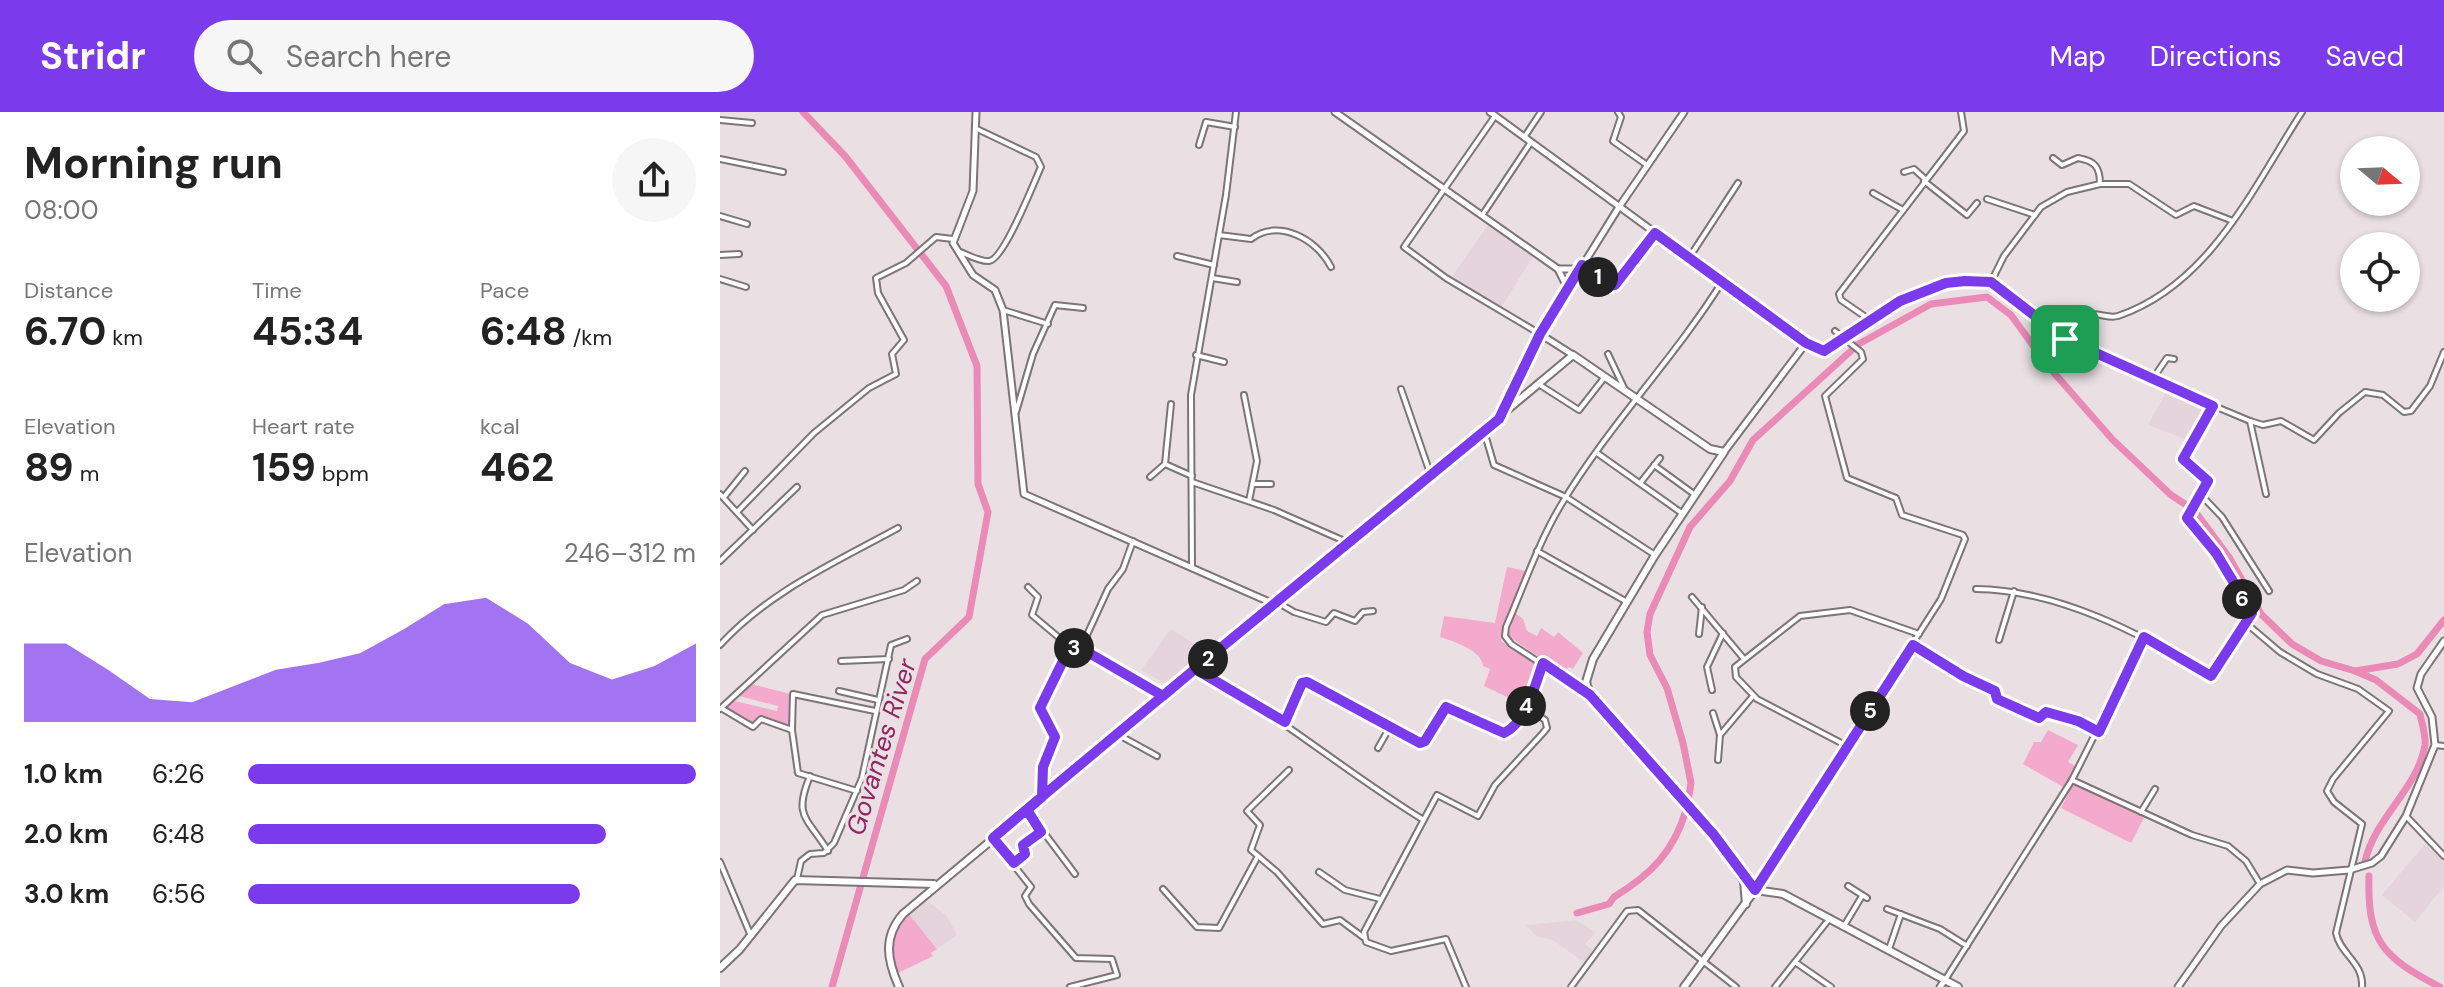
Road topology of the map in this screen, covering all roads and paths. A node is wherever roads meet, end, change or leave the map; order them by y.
1 (976, 112) edge
2 (1236, 112) edge
3 (1335, 112) edge
4 (1541, 112) edge
5 (1618, 112) edge
6 (1684, 112) edge
7 (1961, 112) edge
8 (2302, 112) edge
9 (1492, 114) edge
10 (720, 120) edge
11 (752, 123) dead end
12 (1235, 127) junction
13 (975, 128) junction
14 (1525, 136) junction
15 (1531, 142) junction
16 (1199, 145) dead end
17 (2053, 158) dead end
18 (720, 159) edge
19 (1647, 166) junction
20 (783, 172) dead end
21 (1904, 172) dead end
22 (1924, 180) junction
23 (1738, 183) dead end
24 (2100, 184) junction
25 (1444, 188) junction
26 (1873, 193) dead end
27 (1987, 199) dead end
28 (1977, 203) dead end
29 (1619, 207) junction
30 (1903, 210) junction
31 (1483, 214) junction
32 (2035, 215) junction
33 (720, 216) edge
34 (2233, 221) junction
35 (747, 224) dead end
36 (1655, 233) junction
37 (1219, 235) junction
38 (953, 239) junction
39 (957, 250) junction
40 (739, 254) dead end
41 (720, 255) edge
42 (1177, 256) dead end
43 (1689, 258) junction
44 (1214, 265) junction
45 (1331, 267) dead end
46 (1580, 267) junction
47 (1558, 269) junction
48 (1212, 278) junction
49 (720, 279) edge
50 (1237, 282) dead end
51 (1722, 282) junction
52 (1991, 282) junction
53 (746, 287) dead end
54 (1567, 288) junction
55 (1083, 308) dead end
56 (1003, 310) junction
57 (1870, 320) junction
58 (1048, 324) junction
59 (1835, 331) dead end
60 (1540, 334) junction
61 (1845, 338) junction
62 (2065, 339) junction
63 (1806, 343) junction
64 (1563, 348) junction
65 (2444, 352) edge
66 (1608, 354) dead end
67 (1196, 355) junction
68 (1573, 355) junction
69 (2174, 359) dead end
70 (1224, 362) dead end
71 (1562, 364) junction
72 (2154, 377) junction
73 (1604, 378) junction
74 (1540, 385) junction
75 (1401, 389) dead end
76 (1625, 390) junction
77 (1244, 395) dead end
78 (1636, 396) junction
79 (1171, 404) dead end
80 (2213, 406) junction
81 (1015, 414) junction
82 (1499, 419) junction
83 (2250, 421) junction
84 (1484, 431) junction
85 (1710, 449) junction
86 (1724, 452) junction
87 (1596, 453) junction
88 (1660, 458) dead end
89 (1165, 464) junction
90 (1715, 464) junction
91 (1654, 465) junction
92 (745, 471) dead end
93 (1431, 475) junction
94 (1150, 477) dead end
95 (1192, 479) junction
96 (1641, 482) junction
97 (1253, 484) junction
98 (1271, 484) dead end
99 (797, 487) dead end
100 (1695, 494) junction
101 (2266, 494) dead end
102 (722, 495) edge
103 (2201, 495) junction
104 (1566, 497) junction
105 (1249, 501) junction
106 (737, 512) junction
107 (1683, 514) junction
108 (898, 528) dead end
109 (753, 530) junction
110 (1133, 541) junction
111 (1349, 543) junction
112 (1537, 551) junction
113 (1655, 555) junction
114 (720, 561) edge
115 (1192, 567) junction
116 (917, 581) dead end
117 (1028, 587) dead end
118 (1976, 589) dead end
119 (2014, 591) junction
120 (2269, 591) dead end
121 (1692, 597) dead end
122 (1627, 602) junction
123 (1276, 603) junction
124 (1702, 607) junction
125 (1373, 611) dead end
126 (2247, 624) junction
127 (1723, 633) junction
128 (1699, 634) dead end
129 (1919, 634) junction
130 (2144, 637) junction
131 (907, 639) dead end
132 (1999, 640) dead end
133 (2444, 641) edge
134 (720, 645) edge
135 (1913, 645) junction
136 (1079, 647) junction
137 (889, 659) junction
138 (1744, 659) junction
139 (841, 661) dead end
140 (1543, 663) junction
141 (1195, 669) junction
142 (1588, 674) junction
143 (1576, 685) junction
144 (1712, 690) dead end
145 (839, 691) dead end
146 (1590, 695) junction
147 (1163, 696) junction
148 (1753, 696) junction
149 (878, 700) junction
150 (1528, 706) junction
151 (721, 708) edge
152 (875, 711) junction
153 (1713, 713) dead end
154 (1285, 722) junction
155 (1391, 725) junction
156 (792, 730) junction
157 (2099, 732) junction
158 (1117, 734) junction
159 (1720, 735) junction
160 (2435, 745) junction
161 (2444, 746) edge
162 (1849, 747) junction
163 (1378, 748) dead end
164 (1157, 756) dead end
165 (1718, 760) dead end
166 (1289, 770) dead end
167 (810, 776) junction
168 (2072, 780) junction
169 (2155, 789) dead end
170 (857, 791) junction
171 (1042, 797) junction
172 (1027, 810) junction
173 (2141, 812) junction
174 (2406, 816) junction
175 (1422, 819) junction
176 (1041, 832) junction
177 (993, 838) junction
178 (828, 851) junction
179 (1258, 856) junction
180 (2444, 856) edge
181 (720, 862) edge
182 (1014, 863) junction
183 (2349, 870) junction
184 (1319, 872) dead end
185 (1075, 874) dead end
186 (797, 879) junction
187 (1744, 881) junction
188 (937, 883) junction
189 (2260, 884) junction
190 (915, 885) junction
191 (1848, 886) dead end
192 (1163, 889) dead end
193 (1755, 890) junction
194 (1380, 899) junction
195 (918, 900) junction
196 (1746, 904) junction
197 (1887, 909) dead end
198 (1901, 914) junction
199 (1830, 918) junction
200 (1844, 926) junction
201 (751, 936) junction
202 (1363, 937) junction
203 (1967, 946) junction
204 (1888, 950) junction
205 (1704, 961) junction
206 (1795, 962) junction
207 (720, 968) edge
208 (1942, 984) edge
209 (1572, 985) edge
210 (899, 987) edge
211 (1070, 987) edge
212 (1466, 987) edge
213 (1579, 987) edge
214 (1684, 987) edge
215 (1736, 987) edge
216 (1775, 987) edge
217 (1831, 987) edge
218 (1958, 987) edge
219 (2178, 987) edge
220 (2362, 987) edge

1 - 13 street
2 - 12 street
3 - 25 street
4 - 14 street
5 - 19 street
6 - 19 street
7 - 22 street
8 - 34 street
9 - 14 street
9 - 25 street
10 - 11 street
12 - 16 street
12 - 37 street
13 - 38 street
13 - 39 street
14 - 15 street
15 - 29 street
15 - 31 street
17 - 24 street
18 - 20 street
19 - 29 street
21 - 22 street
22 - 28 street
22 - 30 street
23 - 43 street
24 - 32 street
24 - 34 street
25 - 31 street
25 - 60 street
26 - 30 street
27 - 32 street
29 - 36 street
29 - 46 street
30 - 57 street
31 - 47 street
32 - 52 street
33 - 35 street
34 - 62 street
36 - 43 street
36 - 46 street
37 - 44 street
37 - 45 street
38 - 39 street
38 - 106 street
39 - 56 street
40 - 41 street
42 - 44 street
43 - 51 street
44 - 48 street
46 - 47 street
46 - 54 street
47 - 54 street
48 - 50 street
48 - 67 street
49 - 53 street
51 - 63 street
51 - 78 street
52 - 57 street
52 - 62 street
54 - 60 street
55 - 58 street
56 - 58 street
56 - 81 street
57 - 61 street
58 - 81 street
59 - 61 street
60 - 64 street
60 - 82 street
61 - 63 street
61 - 129 street
62 - 72 street
63 - 86 street
64 - 68 street
64 - 71 street
65 - 83 street
66 - 76 street
67 - 70 street
67 - 95 street
68 - 71 main road
68 - 73 main road
69 - 72 street
71 - 74 main road
72 - 80 street
73 - 74 street
73 - 76 main road
74 - 82 main road
75 - 93 street
76 - 78 main road
77 - 97 street
78 - 85 main road
78 - 87 street
79 - 89 street
80 - 83 street
80 - 103 street
81 - 110 street
82 - 84 main road
83 - 101 street
84 - 93 main road
84 - 104 street
85 - 86 main road
85 - 90 main road
86 - 90 main road
87 - 96 street
87 - 104 street
88 - 91 street
89 - 94 street
89 - 95 street
90 - 100 main road
91 - 96 street
91 - 100 street
92 - 102 street
93 - 111 main road
95 - 105 street
95 - 115 street
96 - 107 street
97 - 98 street
97 - 105 street
99 - 109 street
100 - 107 main road
102 - 106 street
103 - 120 street
103 - 126 street
104 - 112 street
104 - 113 street
105 - 111 street
106 - 109 street
107 - 113 main road
108 - 134 street
109 - 114 street
110 - 115 street
110 - 136 street
111 - 123 main road
112 - 122 street
112 - 140 street
113 - 122 main road
115 - 123 street
116 - 151 street
117 - 136 street
118 - 119 street
119 - 130 street
119 - 132 street
121 - 124 street
122 - 142 main road
123 - 125 street
123 - 141 main road
124 - 127 street
124 - 128 street
126 - 130 street
126 - 183 street
127 - 138 street
127 - 144 street
129 - 135 street
129 - 138 street
130 - 157 street
131 - 137 street
133 - 160 street
135 - 157 street
135 - 162 street
136 - 147 street
136 - 171 street
137 - 139 street
137 - 149 street
138 - 148 street
140 - 143 street
140 - 150 street
141 - 147 main road
141 - 154 street
142 - 143 street
142 - 146 main road
143 - 146 street
145 - 149 street
146 - 187 main road
147 - 158 main road
148 - 159 street
148 - 162 street
149 - 152 street
150 - 155 street
150 - 175 street
151 - 156 street
152 - 156 street
152 - 170 street
153 - 159 street
154 - 155 street
154 - 175 street
155 - 163 street
156 - 167 street
157 - 168 street
158 - 164 street
158 - 171 main road
159 - 165 street
160 - 161 street
160 - 174 street
162 - 193 street
166 - 179 street
167 - 170 street
167 - 178 street
168 - 173 street
168 - 203 street
169 - 173 street
170 - 178 street
171 - 172 main road
172 - 176 street
172 - 177 main road
173 - 189 street
174 - 180 street
174 - 183 street
175 - 194 street
176 - 182 street
176 - 185 street
177 - 182 street
177 - 188 main road
178 - 186 street
179 - 192 street
179 - 202 street
181 - 201 street
182 - 211 street
183 - 189 street
183 - 220 street
184 - 194 street
186 - 190 main road
186 - 201 main road
187 - 193 main road
187 - 196 main road
188 - 190 main road
188 - 195 main road
189 - 219 street
190 - 195 main road
191 - 200 street
193 - 196 main road
193 - 199 main road
194 - 202 street
195 - 210 main road
196 - 205 main road
197 - 198 street
198 - 203 street
198 - 204 street
199 - 200 main road
199 - 206 street
200 - 204 main road
201 - 207 main road
202 - 212 street
203 - 208 street
204 - 208 main road
205 - 209 street
205 - 214 main road
205 - 215 street
206 - 216 street
206 - 217 street
208 - 218 main road
209 - 213 street

